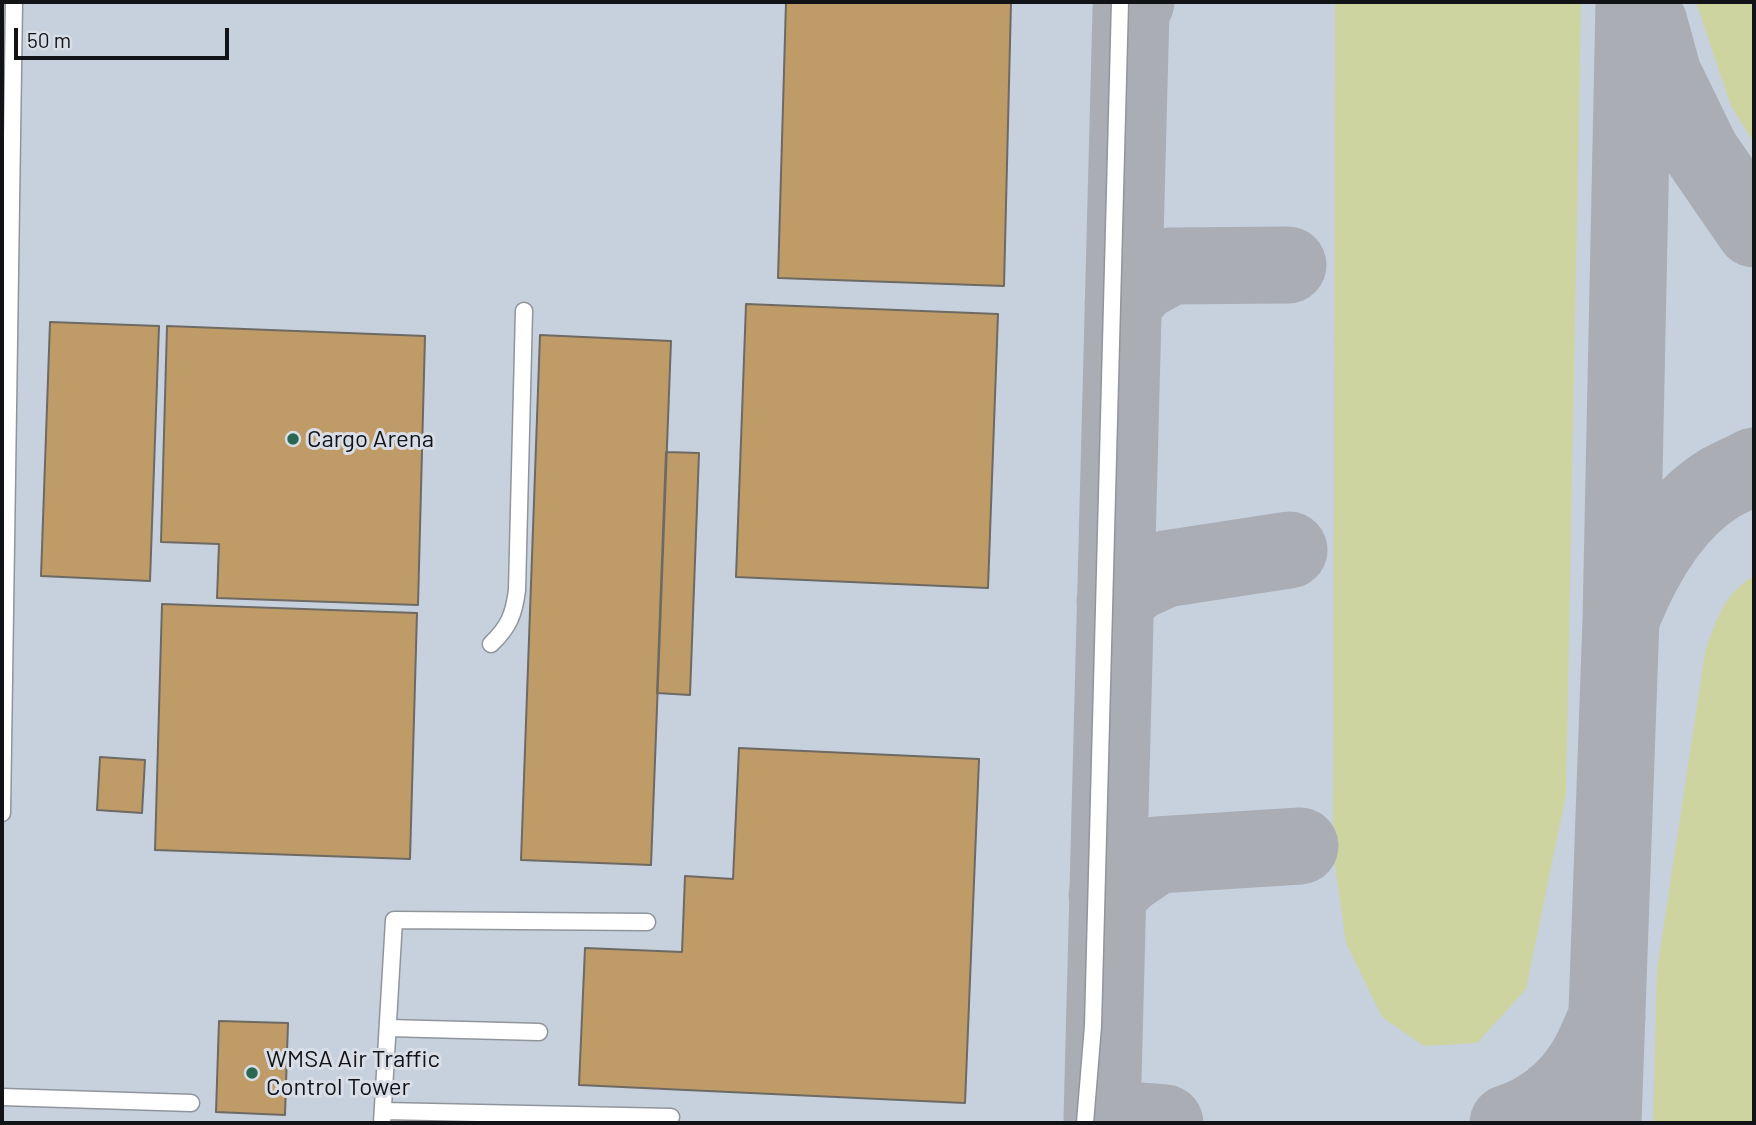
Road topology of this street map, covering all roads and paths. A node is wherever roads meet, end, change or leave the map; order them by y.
1 (14, 2) edge
2 (1120, 2) edge
3 (524, 311) dead end
4 (491, 644) dead end
5 (2, 813) edge
6 (648, 922) dead end
7 (388, 1028) junction
8 (539, 1032) dead end
9 (2, 1097) edge
10 (191, 1103) dead end
11 (382, 1117) edge
12 (671, 1118) dead end
13 (1085, 1123) edge

1 - 5 lane
2 - 13 lane
3 - 4 lane
6 - 7 lane
7 - 8 lane
7 - 11 lane
9 - 10 lane
11 - 12 lane

